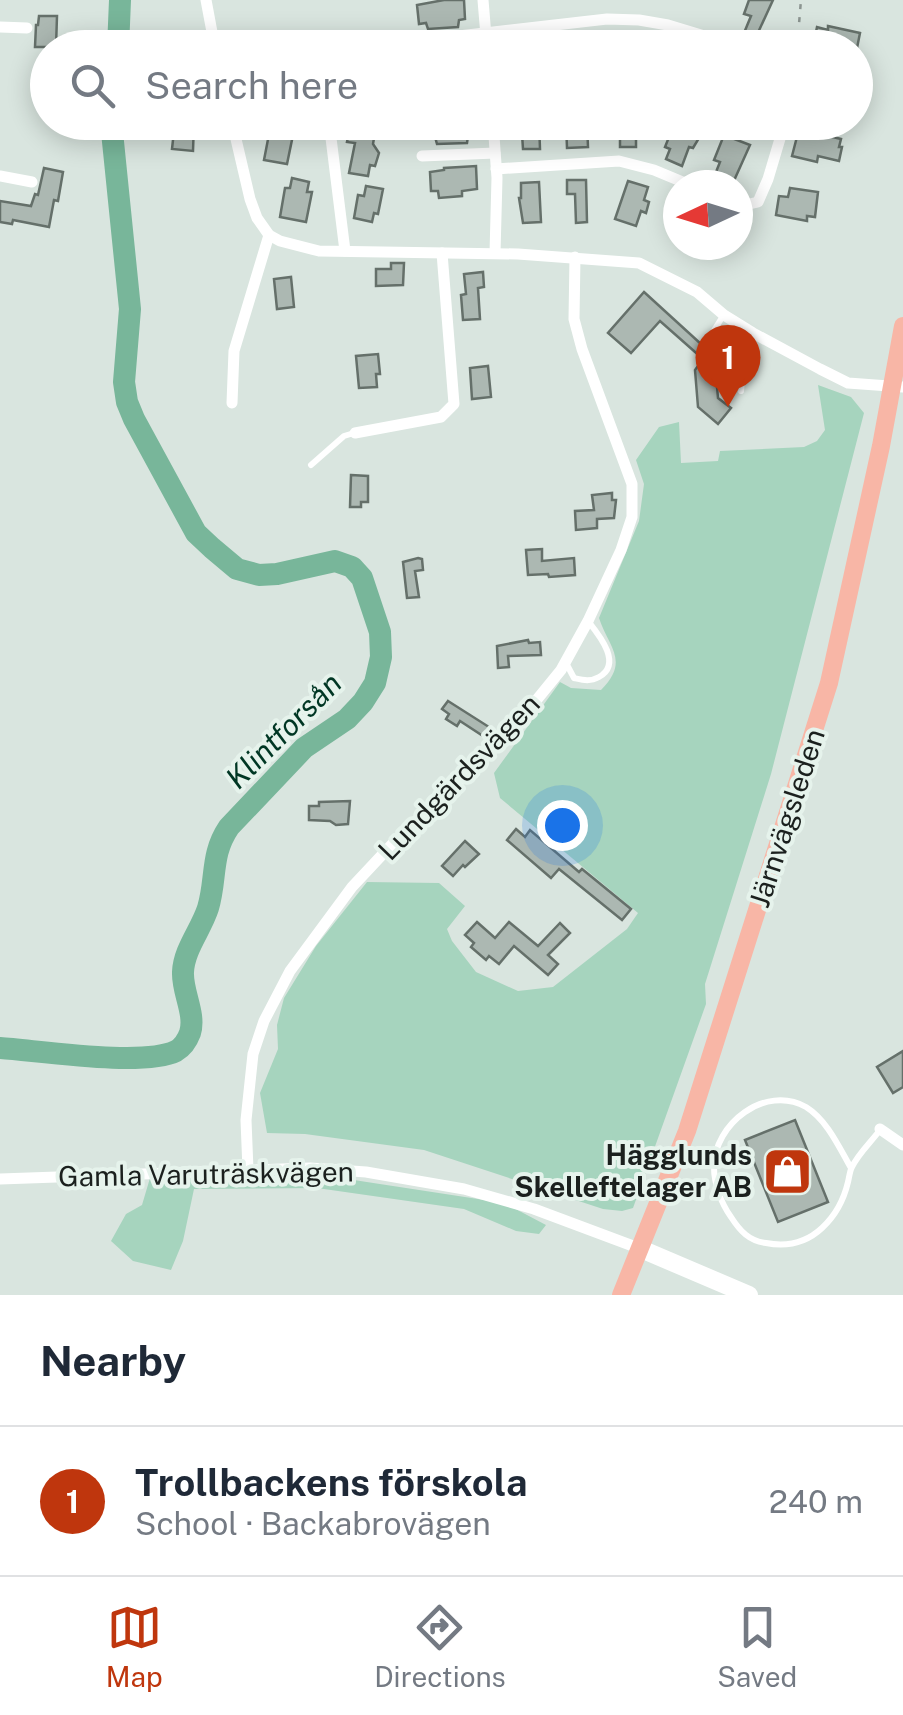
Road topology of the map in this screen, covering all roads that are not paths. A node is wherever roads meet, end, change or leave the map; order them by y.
1 (206, 0) edge
2 (483, 0) edge
3 (0, 26) edge
4 (27, 28) dead end
5 (212, 30) edge
6 (486, 30) edge
7 (525, 30) edge
8 (685, 30) edge
9 (236, 140) edge
10 (331, 140) edge
11 (494, 140) edge
12 (780, 140) edge
13 (495, 153) junction
14 (422, 156) dead end
15 (496, 169) junction
16 (663, 174) edge
17 (0, 176) edge
18 (32, 182) dead end
19 (753, 203) edge
20 (269, 234) junction
21 (345, 251) junction
22 (495, 253) junction
23 (442, 254) junction
24 (576, 258) junction
25 (724, 314) junction
26 (903, 326) edge
27 (752, 334) junction
28 (744, 364) junction
29 (898, 386) edge
30 (742, 391) dead end
31 (232, 403) dead end
32 (355, 433) joint
33 (311, 465) dead end
34 (588, 621) junction
35 (566, 662) junction
36 (880, 1130) joint
37 (903, 1145) edge
38 (851, 1168) junction
39 (248, 1170) junction
40 (0, 1179) edge
41 (641, 1249) junction
42 (622, 1295) edge
43 (750, 1295) edge

1 - 5 street
2 - 6 street
3 - 4 street
7 - 8 street
9 - 20 street
10 - 21 street
11 - 13 street
12 - 19 street
13 - 14 street
13 - 15 street
15 - 16 street
15 - 22 street
17 - 18 street
20 - 21 street
20 - 31 street
21 - 23 street
22 - 23 street
22 - 24 street
23 - 32 street
24 - 25 street
24 - 34 street, Lundgärdsvägen
25 - 27 street
25 - 28 lane
26 - 29 main road, Järnvägsleden
27 - 28 lane
27 - 29 street
28 - 30 lane
29 - 41 main road, Järnvägsleden
32 - 33 lane
34 - 35 street, Lundgärdsvägen
34 - 35 lane
35 - 39 street, Lundgärdsvägen
36 - 37 street
36 - 38 lane
38 - 38 lane
39 - 40 street, Gamla Varuträskvägen
39 - 41 street, Gamla Varuträskvägen
41 - 42 main road, Järnvägsleden
41 - 43 street

